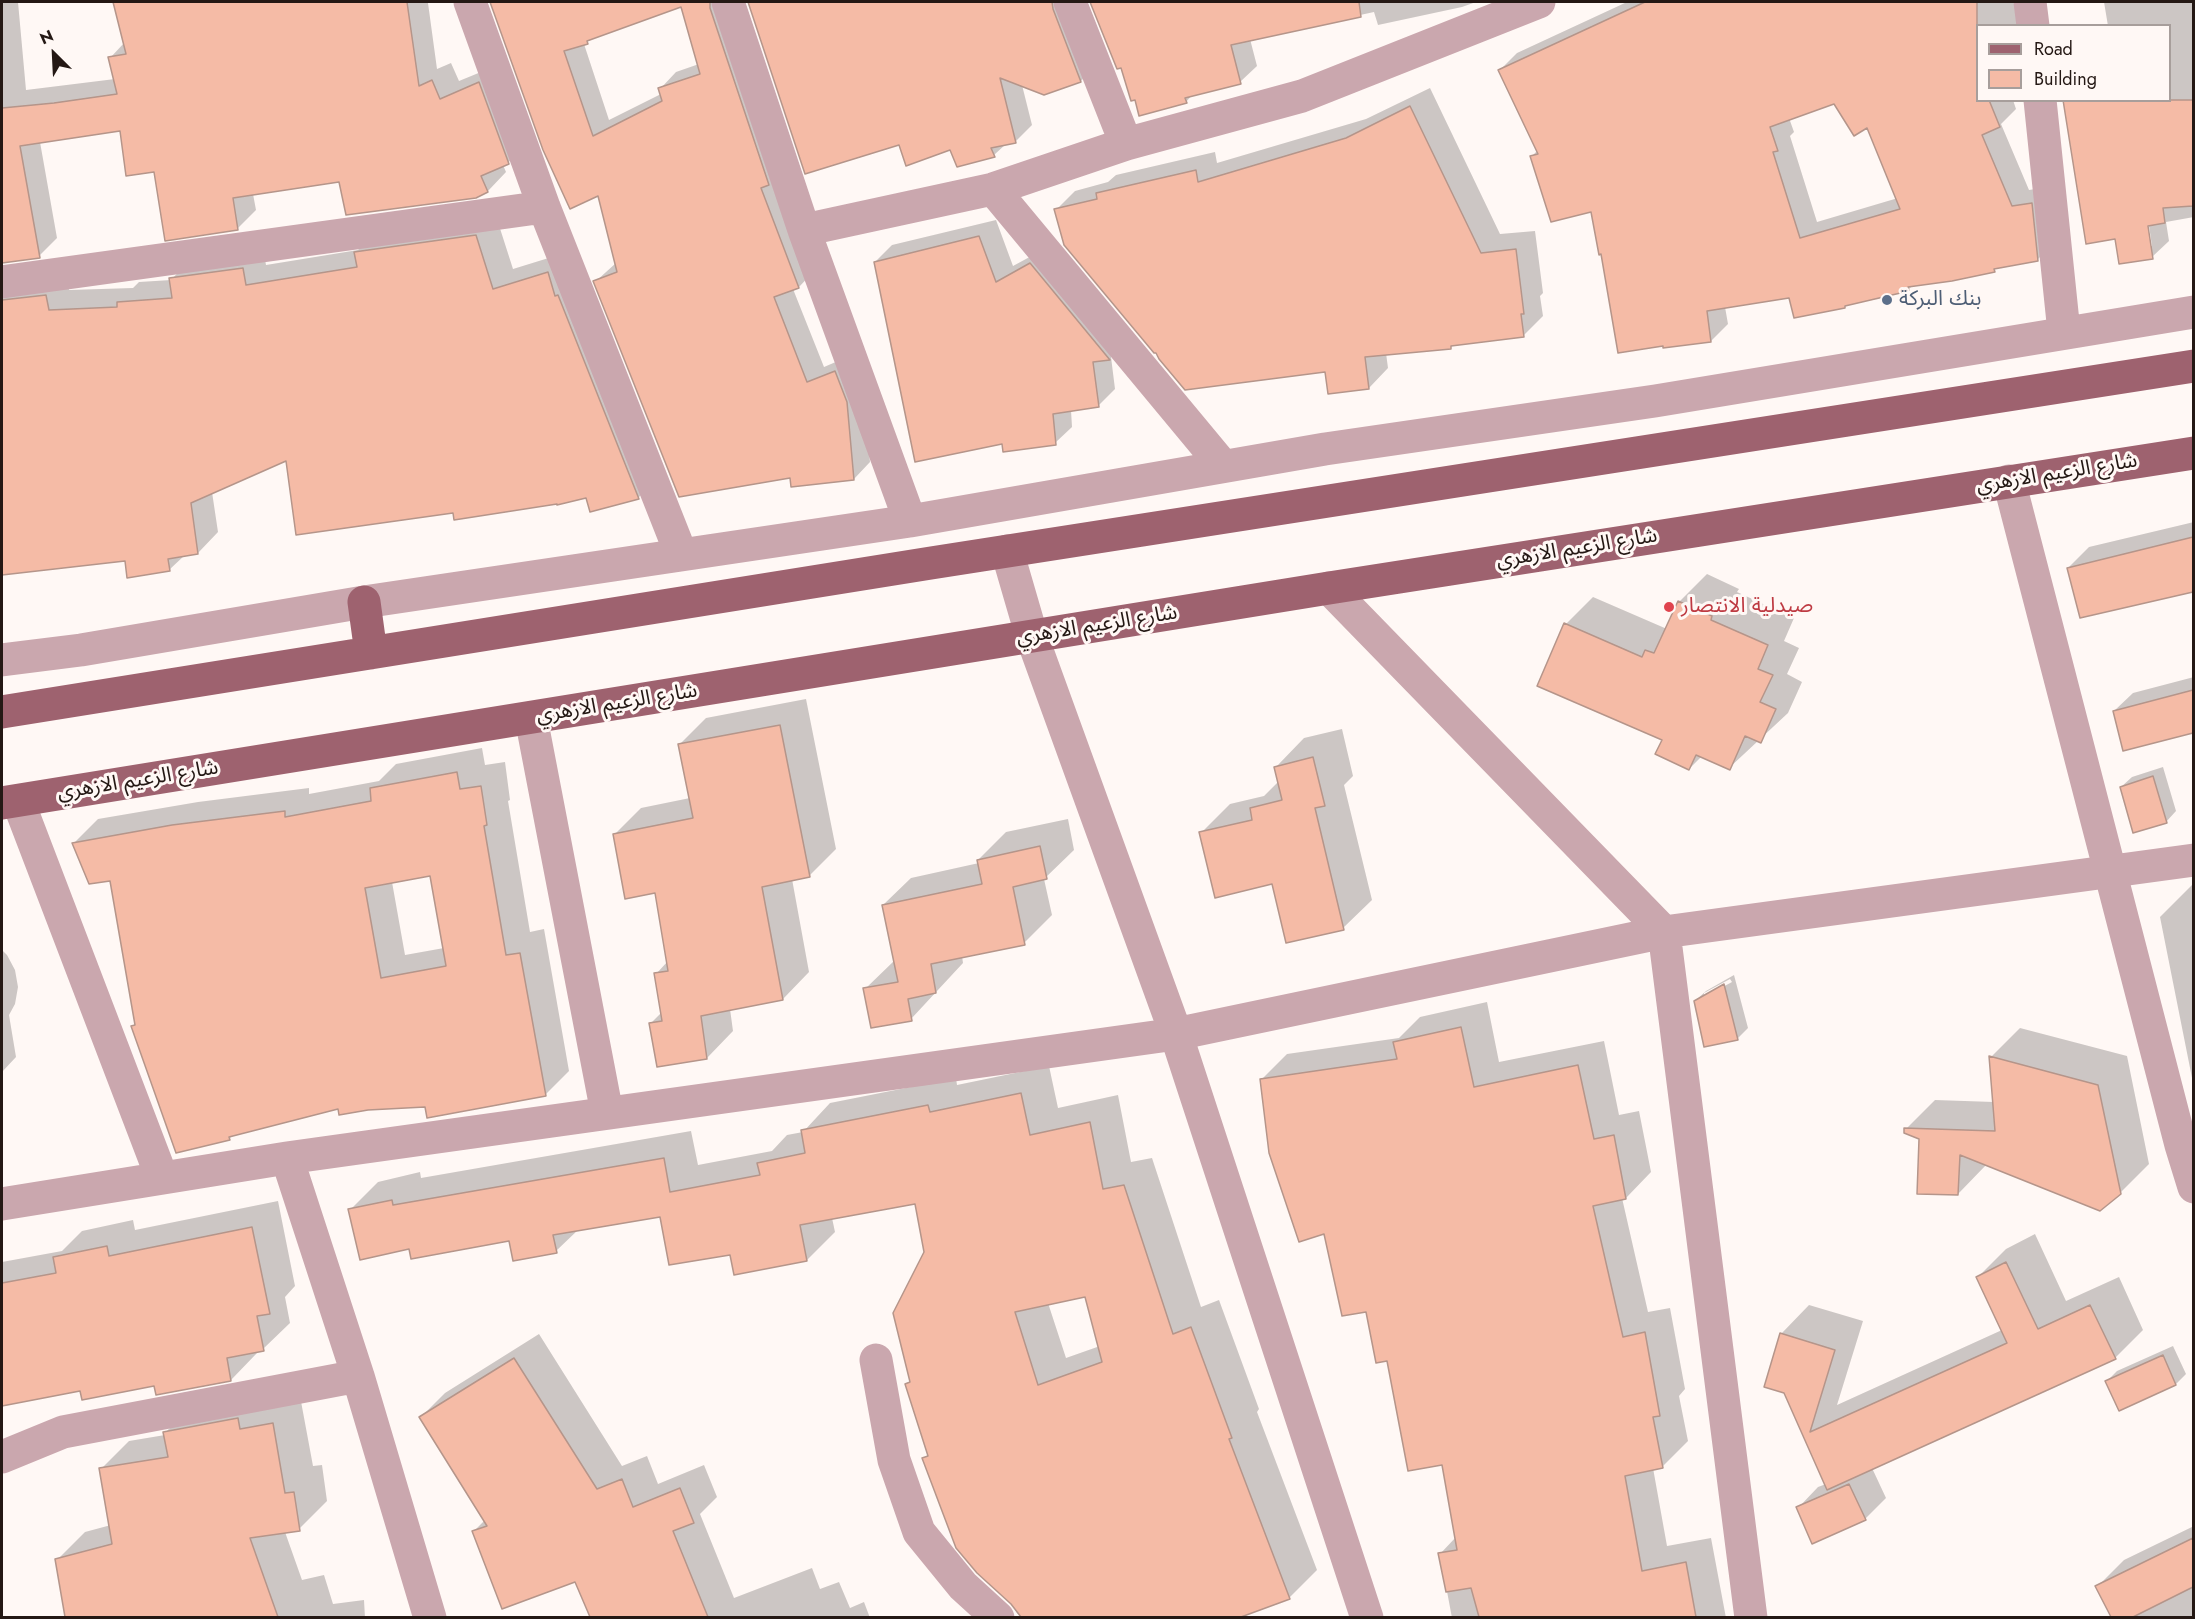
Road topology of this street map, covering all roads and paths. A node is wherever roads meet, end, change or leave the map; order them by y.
1 (470, 2) edge
2 (728, 2) edge
3 (1070, 2) edge
4 (1539, 2) edge
5 (2030, 2) edge
6 (2032, 24) edge
7 (2040, 102) edge
8 (1126, 144) junction
9 (993, 189) junction
10 (544, 207) junction
11 (804, 230) junction
12 (2, 282) edge
13 (2193, 312) edge
14 (2064, 332) junction
15 (2193, 366) edge
16 (2193, 453) edge
17 (1223, 466) junction
18 (2009, 481) junction
19 (910, 521) junction
20 (1006, 551) junction
21 (681, 554) junction
22 (1329, 588) junction
23 (364, 602) junction
24 (1032, 637) junction
25 (371, 653) junction
26 (2, 660) edge
27 (2, 712) edge
28 (531, 718) junction
29 (10, 802) edge
30 (2193, 860) edge
31 (2110, 870) junction
32 (1665, 932) junction
33 (1176, 1034) junction
34 (607, 1113) junction
35 (2187, 1149) edge
36 (287, 1158) junction
37 (162, 1178) junction
38 (2193, 1187) edge
39 (2, 1204) edge
40 (876, 1360) dead end
41 (358, 1376) junction
42 (2, 1457) edge
43 (430, 1617) edge
44 (998, 1617) edge
45 (1367, 1617) edge
46 (1751, 1617) edge

1 - 10 street
2 - 11 street
3 - 8 street
4 - 8 street
5 - 6 street
7 - 14 street
8 - 9 street
9 - 11 street
9 - 17 street
10 - 12 street
10 - 21 street
11 - 19 street
13 - 14 street
14 - 17 street
15 - 20 main road
16 - 18 main road, شارع الزعيم الازهري
17 - 19 street
18 - 22 main road, شارع الزعيم الازهري
18 - 31 street
19 - 21 street
20 - 24 street
20 - 25 main road
21 - 23 street
22 - 24 main road, شارع الزعيم الازهري
22 - 32 street
23 - 25 main road
23 - 26 street
24 - 28 main road, شارع الزعيم الازهري
24 - 33 street
25 - 27 main road
28 - 29 main road, شارع الزعيم الازهري
28 - 34 street
29 - 37 street
30 - 31 street
31 - 32 street
31 - 35 street
32 - 33 street
32 - 46 street
33 - 34 street
33 - 45 street
34 - 36 street
35 - 38 street
36 - 37 street
36 - 41 street
37 - 39 street
40 - 44 street
41 - 42 street
41 - 43 street

